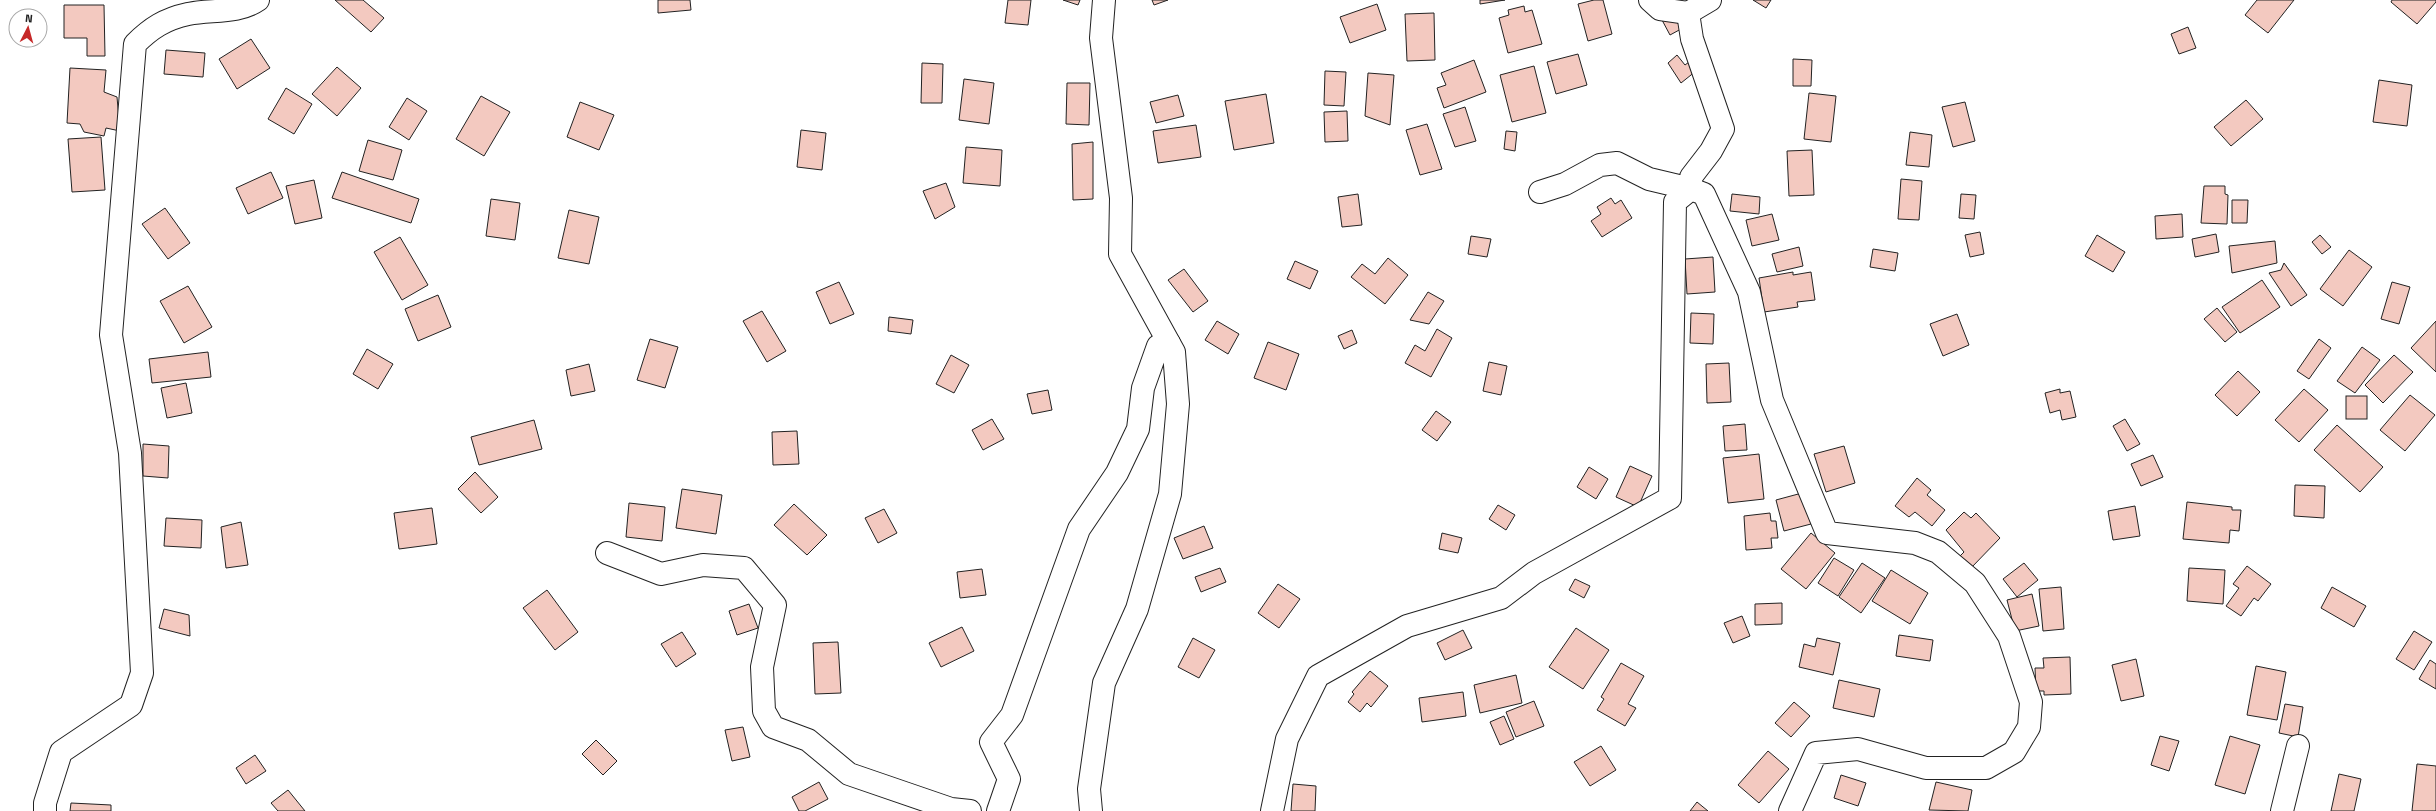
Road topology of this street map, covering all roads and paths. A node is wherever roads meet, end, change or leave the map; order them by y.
1 (258, 0) edge
2 (1104, 0) edge
3 (1650, 0) edge
4 (1710, 0) edge
5 (1688, 13) junction
6 (1691, 189) junction
7 (1540, 192) dead end
8 (1169, 343) junction
9 (607, 553) dead end
10 (2298, 746) dead end
11 (45, 811) edge
12 (970, 811) edge
13 (998, 811) edge
14 (1091, 811) edge
15 (1272, 811) edge
16 (1790, 811) edge
17 (2282, 811) edge

1 - 11 street
2 - 8 street
3 - 5 street
4 - 5 street
5 - 6 street
6 - 7 street
6 - 15 street
6 - 16 street
8 - 13 street
8 - 14 street
9 - 12 street
10 - 17 street

